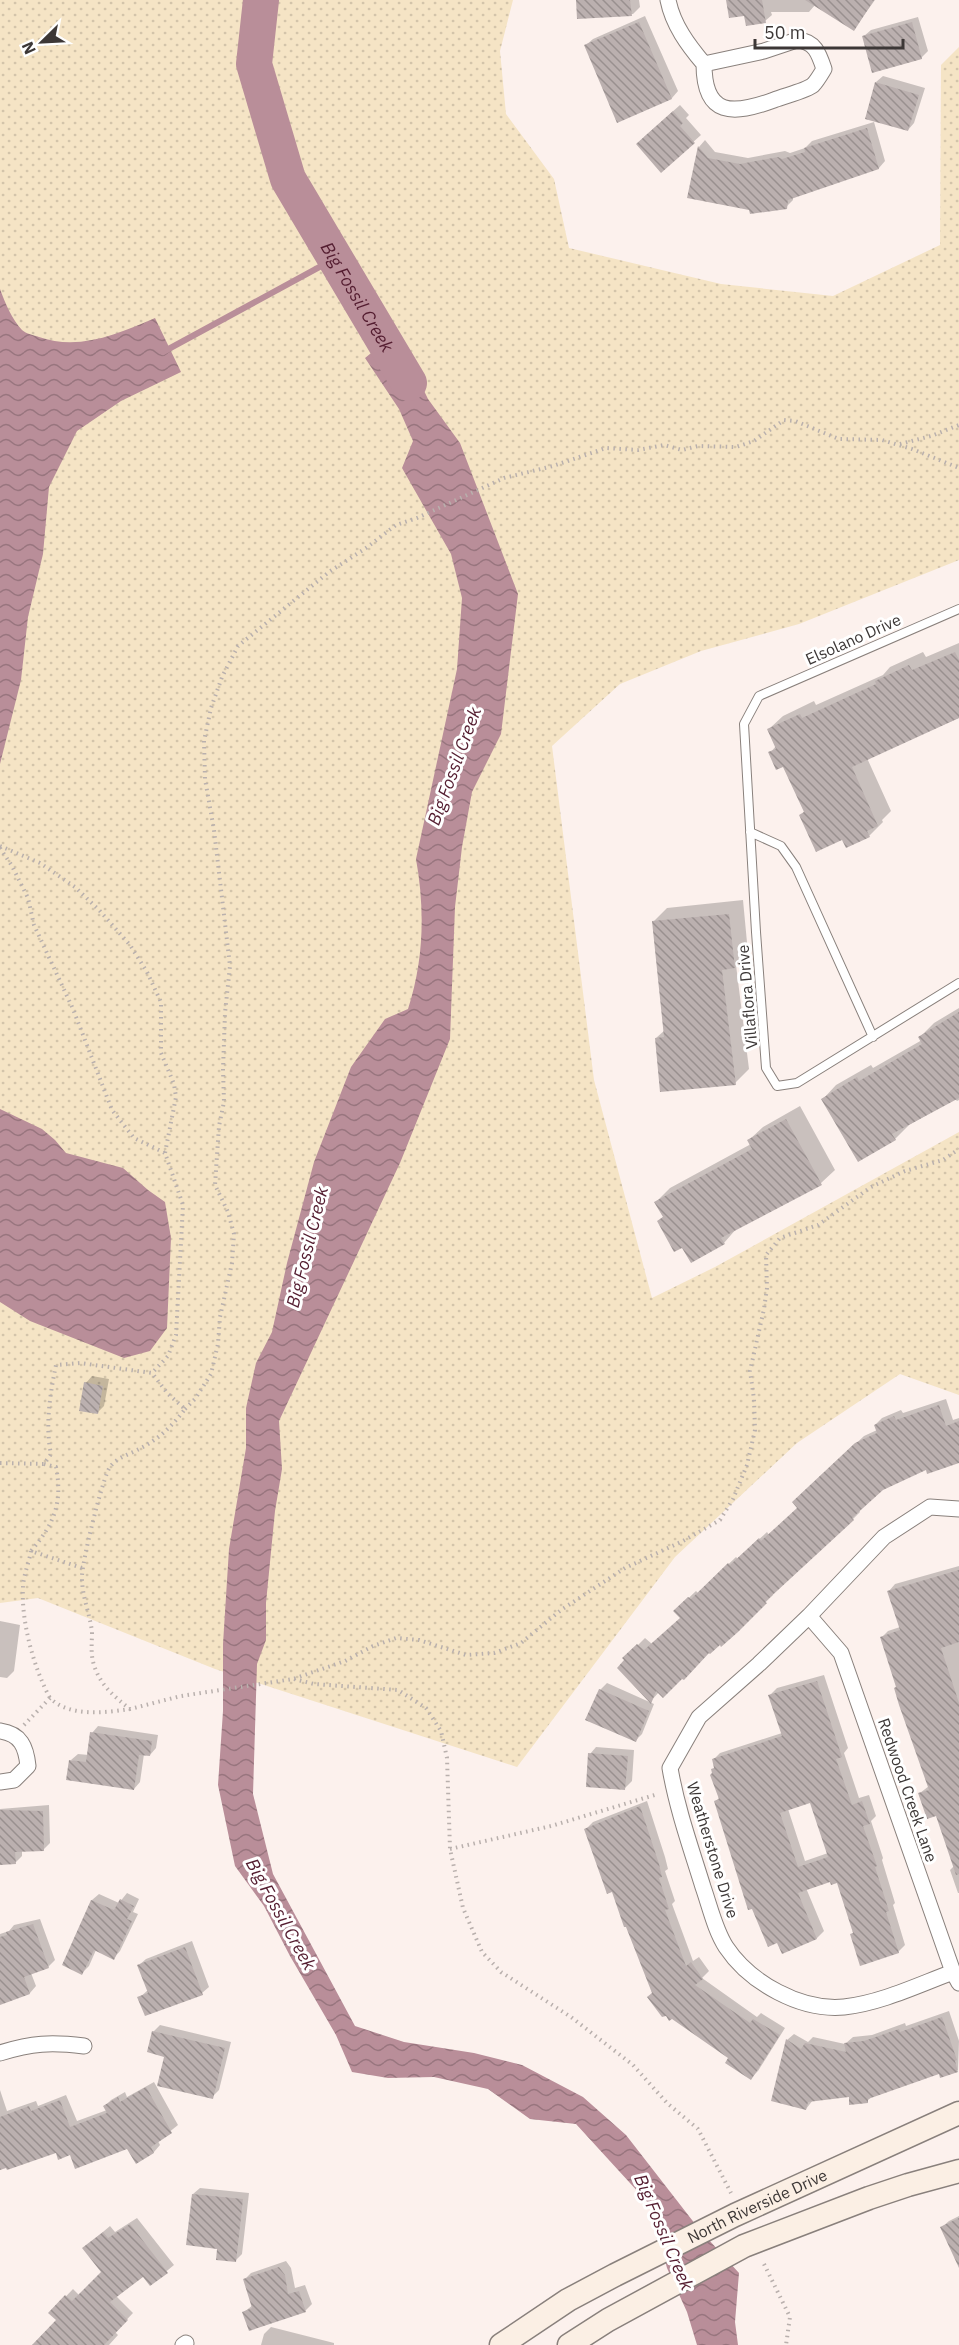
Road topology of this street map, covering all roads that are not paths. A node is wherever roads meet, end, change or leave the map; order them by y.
1 (668, 0) edge
2 (704, 64) junction
3 (959, 609) edge
4 (759, 696) joint
5 (750, 832) junction
6 (959, 983) edge
7 (873, 1037) junction
8 (959, 1509) edge
9 (809, 1616) junction
10 (8, 1733) edge
11 (0, 1782) edge
12 (956, 1978) edge
13 (84, 2046) dead end
14 (0, 2054) edge
15 (959, 2113) edge
16 (959, 2171) edge
17 (501, 2345) edge
18 (569, 2345) edge

1 - 2 street
2 - 2 street
3 - 4 lane, Elsolano Drive
4 - 5 lane, Villaflora Drive
5 - 7 lane
5 - 7 lane, Villaflora Drive
6 - 7 lane, Villaflora Drive
8 - 9 street, Weatherstone Drive
9 - 12 street, Redwood Creek Lane
9 - 12 street, Weatherstone Drive
10 - 11 street
13 - 14 street
15 - 17 main road, North Riverside Drive
16 - 18 main road, North Riverside Drive

